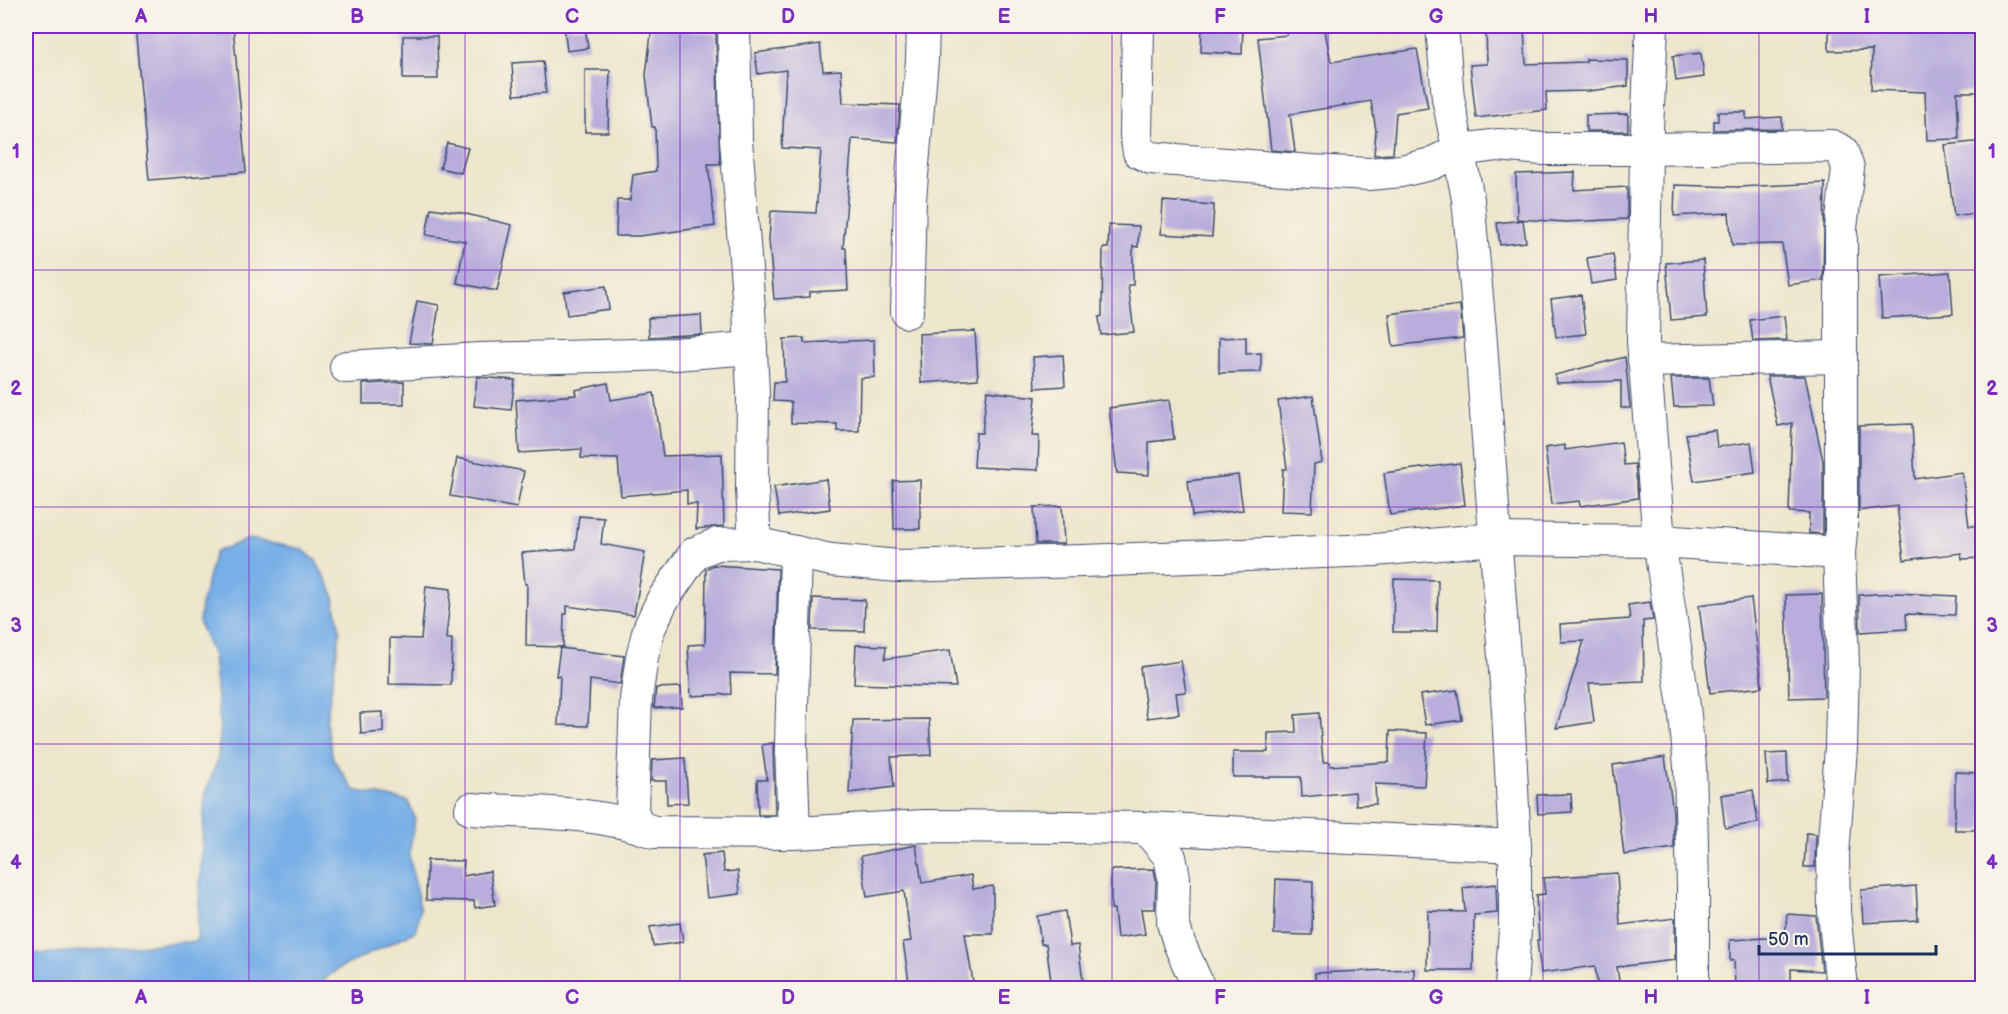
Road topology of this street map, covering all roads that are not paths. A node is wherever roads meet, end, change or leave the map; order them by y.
1 (734, 26) edge
2 (923, 26) edge
3 (1138, 26) edge
4 (1442, 26) edge
5 (1652, 26) edge
6 (1646, 149) junction
7 (1459, 150) junction
8 (907, 312) dead end
9 (751, 348) junction
10 (1840, 357) junction
11 (1644, 361) junction
12 (346, 367) dead end
13 (1494, 539) junction
14 (1659, 541) junction
15 (755, 543) junction
16 (796, 552) junction
17 (1839, 553) junction
18 (471, 809) dead end
19 (638, 826) junction
20 (1146, 828) junction
21 (794, 833) junction
22 (1515, 846) junction
23 (1199, 988) edge
24 (1511, 988) edge
25 (1692, 988) edge
26 (1842, 988) edge

1 - 9 street
2 - 8 street
3 - 7 street
4 - 7 street
5 - 6 street
6 - 7 street
6 - 10 street
6 - 11 street
7 - 13 street
9 - 12 street
9 - 15 street
10 - 11 street
10 - 17 street
11 - 14 street
13 - 14 street
13 - 16 street
13 - 22 street
14 - 17 street
14 - 25 street
15 - 16 street
15 - 19 street
16 - 21 street
17 - 26 street
18 - 19 street
19 - 21 street
20 - 21 street
20 - 22 street
20 - 23 street
22 - 24 street

